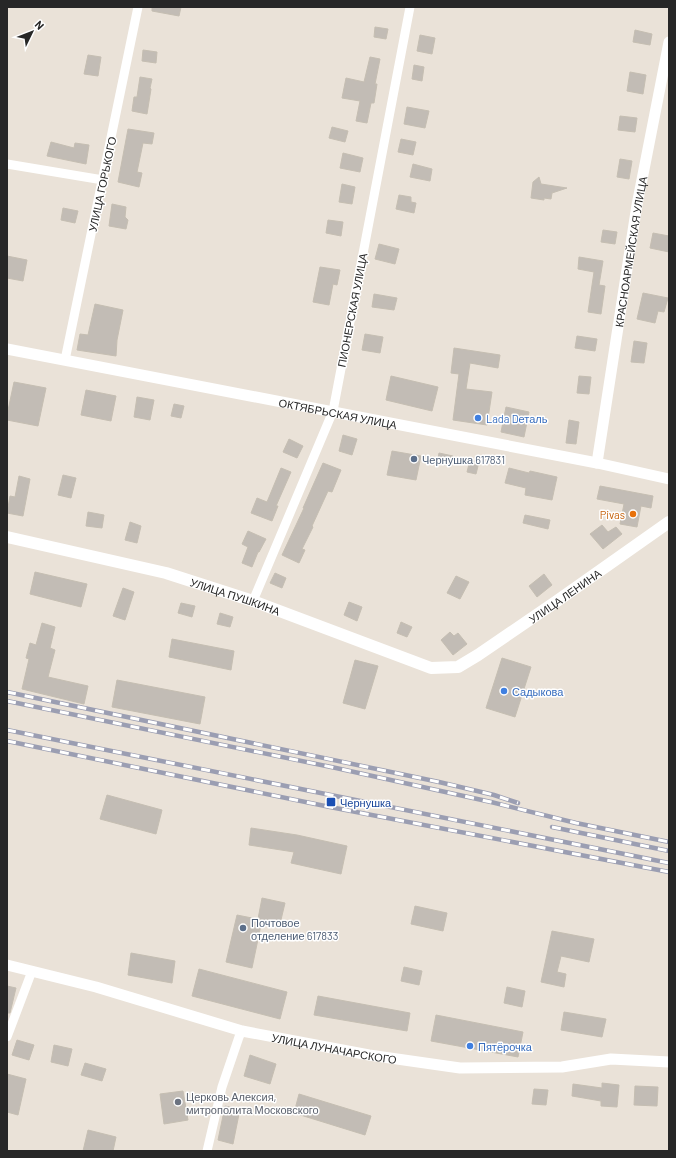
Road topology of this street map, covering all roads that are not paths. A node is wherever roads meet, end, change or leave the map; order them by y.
1 (138, 7) edge
2 (410, 7) edge
3 (669, 42) edge
4 (7, 164) edge
5 (103, 180) junction
6 (7, 349) edge
7 (65, 360) junction
8 (333, 411) junction
9 (597, 463) junction
10 (669, 479) edge
11 (669, 522) edge
12 (7, 537) edge
13 (253, 602) junction
14 (458, 667) joint
15 (7, 965) edge
16 (32, 971) junction
17 (242, 1031) junction
18 (7, 1037) edge
19 (669, 1062) edge
20 (207, 1151) edge

1 - 5 street, УЛИЦА ГОРЬКОГО
2 - 8 street, ПИОНЕРСКАЯ УЛИЦА
3 - 9 street, КРАСНОАРМЕЙСКАЯ УЛИЦА
4 - 5 street
5 - 7 street, УЛИЦА ГОРЬКОГО
6 - 7 street, ОКТЯБРЬСКАЯ УЛИЦА
7 - 8 street, ОКТЯБРЬСКАЯ УЛИЦА
8 - 9 street, ОКТЯБРЬСКАЯ УЛИЦА
8 - 13 street, ПИОНЕРСКАЯ УЛИЦА
9 - 10 street, ОКТЯБРЬСКАЯ УЛИЦА
11 - 14 main road, УЛИЦА ЛЕНИНА
12 - 13 main road, УЛИЦА ПУШКИНА
13 - 14 main road, УЛИЦА ПУШКИНА
15 - 16 street, УЛИЦА ЛУНАЧАРСКОГО
16 - 17 street, УЛИЦА ЛУНАЧАРСКОГО
16 - 18 street
17 - 19 street, УЛИЦА ЛУНАЧАРСКОГО
17 - 20 street

